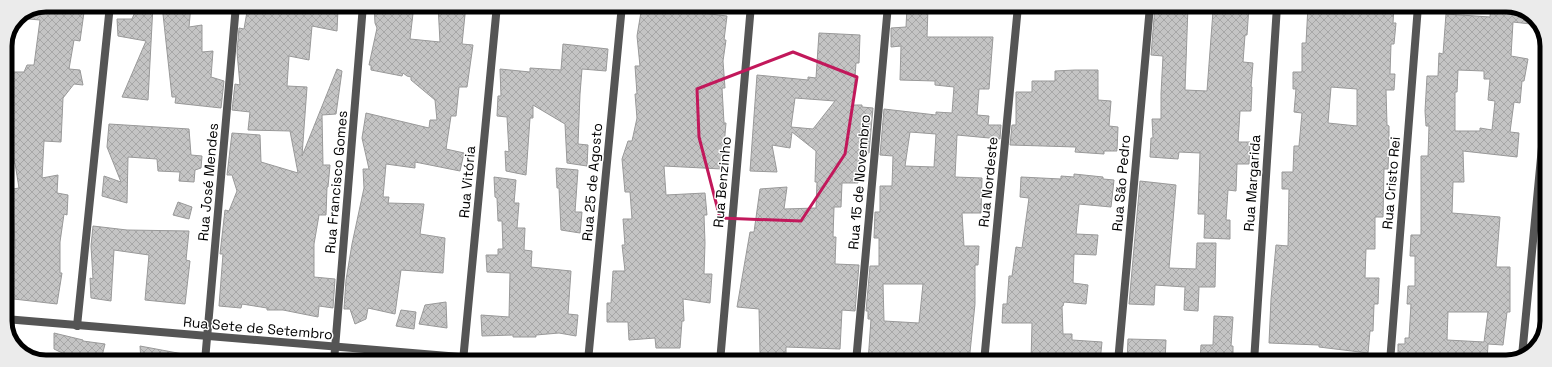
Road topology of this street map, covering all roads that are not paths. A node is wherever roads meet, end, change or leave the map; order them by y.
1 (109, 12) edge
2 (235, 12) edge
3 (362, 12) edge
4 (496, 12) edge
5 (621, 12) edge
6 (750, 12) edge
7 (887, 12) edge
8 (1017, 12) edge
9 (1149, 12) edge
10 (1277, 12) edge
11 (1418, 12) edge
12 (1540, 168) edge
13 (12, 321) edge
14 (77, 326) junction
15 (207, 337) junction
16 (335, 348) junction
17 (1523, 350) edge
18 (206, 355) edge
19 (334, 355) edge
20 (410, 355) edge
21 (464, 355) edge
22 (589, 355) edge
23 (721, 355) edge
24 (857, 355) edge
25 (985, 355) edge
26 (1119, 355) edge
27 (1254, 355) edge
28 (1391, 355) edge

1 - 14 street
2 - 15 street, Rua José Mendes
3 - 16 street, Rua Francisco Gomes
4 - 21 street, Rua Vitória
5 - 22 street, Rua 25 de Agosto
6 - 23 street, Rua Benzinho
7 - 24 street, Rua 15 de Novembro
8 - 25 street, Rua Nordeste
9 - 26 street, Rua São Pedro
10 - 27 street, Rua Margarida
11 - 28 street, Rua Cristo Rei
12 - 17 street
13 - 14 street, Rua Sete de Setembro
14 - 15 street, Rua Sete de Setembro
15 - 16 street, Rua Sete de Setembro
15 - 18 street, Rua José Mendes
16 - 19 street, Rua Francisco Gomes
16 - 20 street, Rua Sete de Setembro

